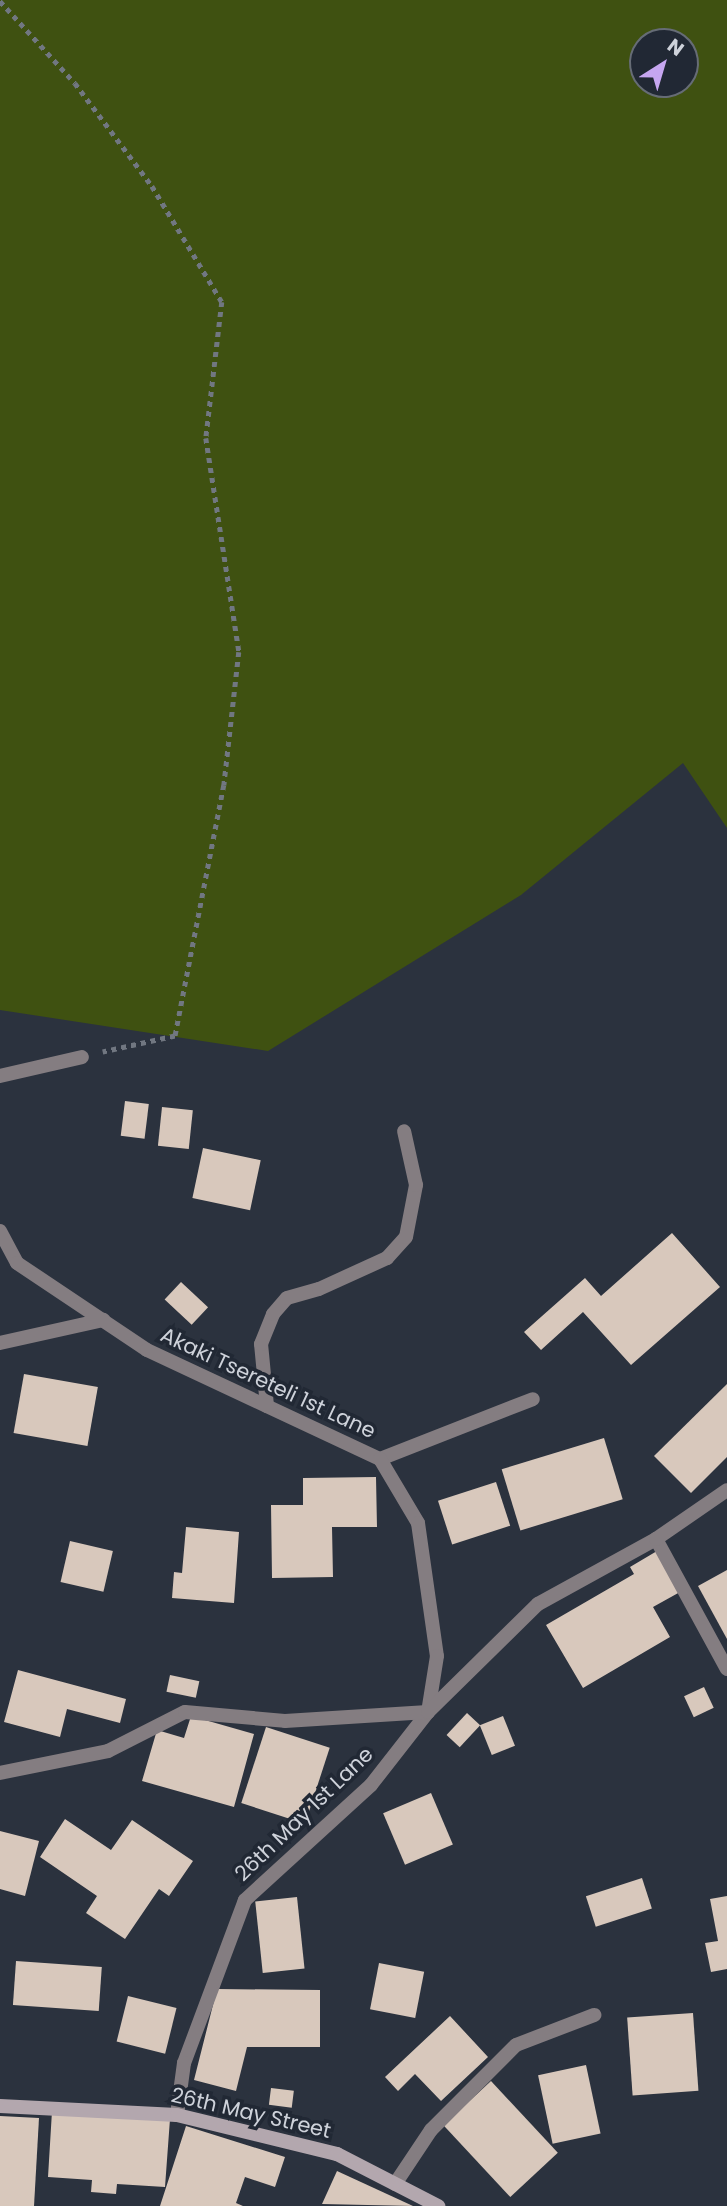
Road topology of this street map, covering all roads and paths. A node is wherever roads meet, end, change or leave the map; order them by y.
1 (0, 1) edge
2 (82, 1057) joint
3 (0, 1076) edge
4 (404, 1131) dead end
5 (0, 1231) edge
6 (103, 1320) junction
7 (0, 1343) edge
8 (533, 1399) dead end
9 (267, 1406) junction
10 (380, 1459) junction
11 (727, 1490) edge
12 (656, 1539) junction
13 (727, 1669) edge
14 (428, 1712) junction
15 (0, 1773) edge
16 (594, 2015) dead end
17 (0, 2106) edge
18 (177, 2115) junction
19 (395, 2184) junction
20 (438, 2206) edge

1 - 2 path
2 - 3 street
4 - 9 street
5 - 6 street, Akaki Tsereteli 1st Lane
6 - 7 street
6 - 9 street, Akaki Tsereteli 1st Lane
8 - 10 street
9 - 10 street, Akaki Tsereteli 1st Lane
10 - 14 street, Akaki Tsereteli 1st Lane
11 - 12 street, 26th May 1st Lane
12 - 13 street
12 - 14 street, 26th May 1st Lane
14 - 15 street
14 - 18 street, 26th May 1st Lane
16 - 19 street
17 - 18 main road, 26th May Street
18 - 19 main road, 26th May Street
19 - 20 main road, 26th May Street

